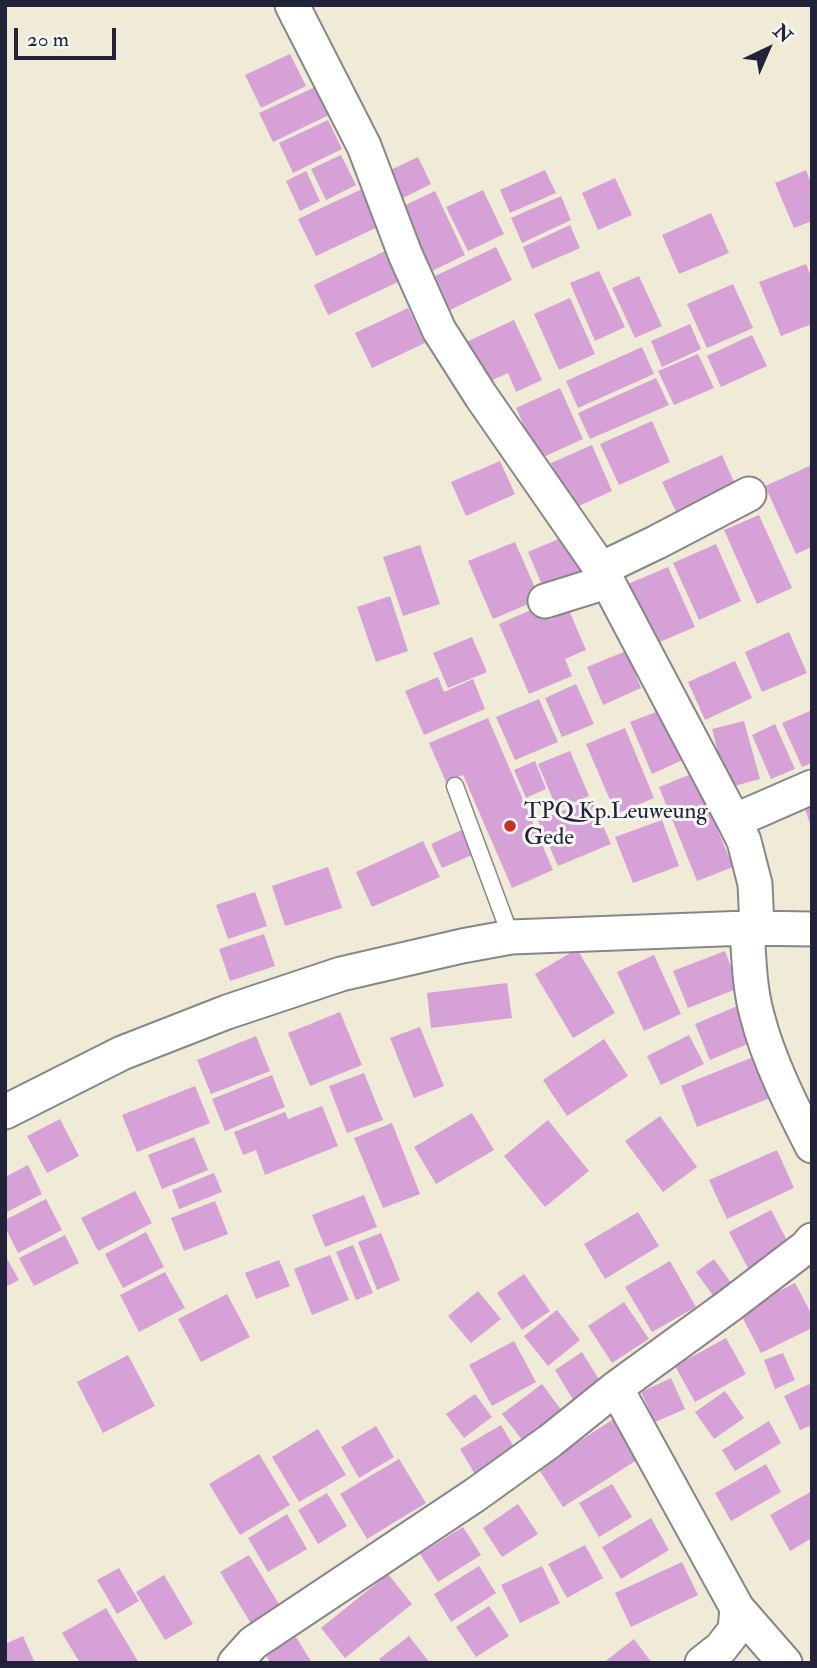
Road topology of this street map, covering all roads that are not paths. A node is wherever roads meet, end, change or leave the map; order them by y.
1 (292, 5) edge
2 (748, 494) dead end
3 (604, 576) junction
4 (545, 601) dead end
5 (455, 786) dead end
6 (812, 787) edge
7 (734, 821) junction
8 (752, 928) junction
9 (812, 929) edge
10 (511, 937) junction
11 (5, 1112) edge
12 (812, 1146) edge
13 (812, 1240) edge
14 (617, 1388) junction
15 (737, 1608) junction
16 (235, 1663) edge
17 (702, 1663) edge
18 (786, 1663) edge

1 - 3 street
2 - 3 street
3 - 4 street
3 - 7 street
5 - 10 lane
6 - 7 street
7 - 8 street
8 - 9 street
8 - 10 street
8 - 12 street
10 - 11 street
13 - 14 street
14 - 15 street
14 - 16 street
15 - 17 street
15 - 18 street

